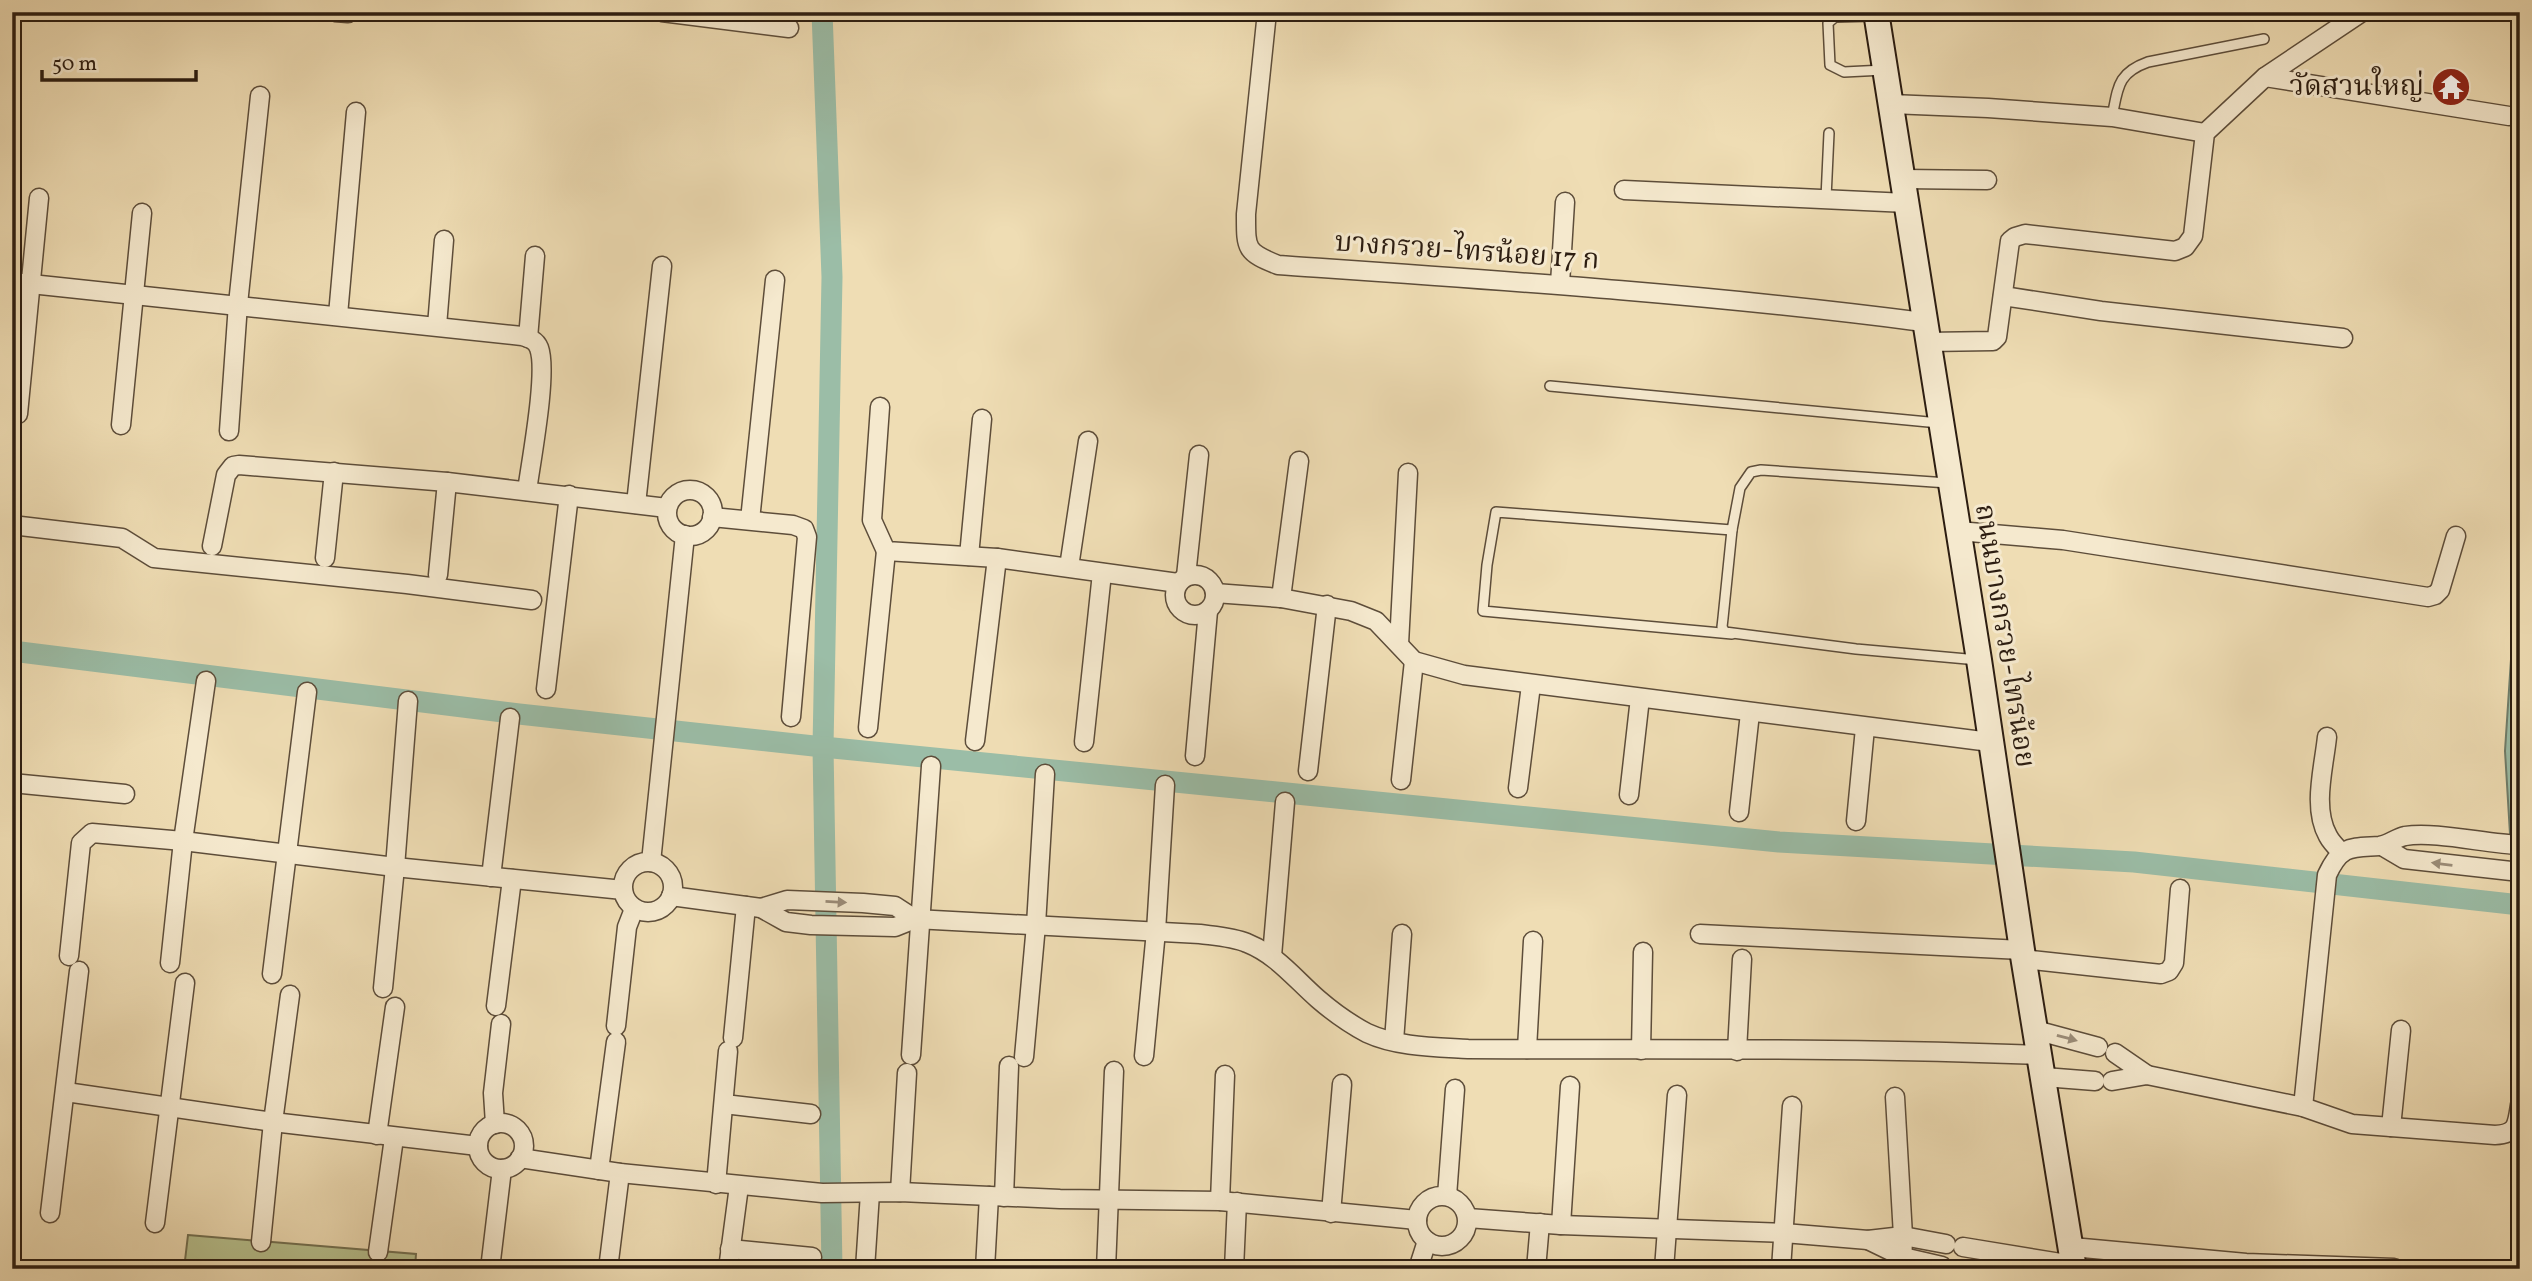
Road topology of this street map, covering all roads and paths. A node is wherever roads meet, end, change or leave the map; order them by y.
1 (335, 12) edge
2 (662, 12) edge
3 (1267, 12) edge
4 (2362, 12) edge
5 (348, 13) edge
6 (1876, 14) edge
7 (707, 15) edge
8 (789, 28) dead end
9 (2264, 39) dead end
10 (1886, 70) junction
11 (2265, 77) junction
12 (260, 96) dead end
13 (1891, 104) junction
14 (356, 113) dead end
15 (2509, 116) dead end
16 (2112, 117) junction
17 (1829, 133) dead end
18 (2205, 133) junction
19 (1987, 180) dead end
20 (1624, 190) dead end
21 (1905, 191) junction
22 (39, 198) dead end
23 (1826, 198) junction
24 (1565, 202) dead end
25 (142, 213) dead end
26 (444, 240) dead end
27 (535, 256) dead end
28 (662, 266) dead end
29 (775, 280) dead end
30 (12, 282) edge
31 (31, 283) junction
32 (1560, 284) junction
33 (133, 294) junction
34 (2003, 296) junction
35 (238, 304) junction
36 (338, 315) junction
37 (438, 326) junction
38 (1925, 332) junction
39 (528, 338) junction
40 (2343, 338) dead end
41 (1550, 386) dead end
42 (880, 407) dead end
43 (18, 414) dead end
44 (982, 419) dead end
45 (1940, 423) junction
46 (121, 425) dead end
47 (229, 431) dead end
48 (1088, 441) dead end
49 (1199, 455) dead end
50 (1299, 461) dead end
51 (334, 472) junction
52 (1408, 473) dead end
53 (447, 482) junction
54 (1950, 483) junction
55 (527, 491) junction
56 (569, 495) junction
57 (636, 504) junction
58 (667, 508) junction
59 (712, 517) junction
60 (750, 520) junction
61 (12, 525) edge
62 (1732, 530) junction
63 (1958, 531) junction
64 (685, 535) junction
65 (2456, 536) dead end
66 (212, 545) dead end
67 (886, 551) junction
68 (969, 556) junction
69 (325, 558) dead end
70 (997, 558) junction
71 (1069, 567) junction
72 (1102, 573) junction
73 (438, 575) dead end
74 (1182, 579) junction
75 (1215, 593) junction
76 (1281, 598) junction
77 (532, 600) dead end
78 (1327, 606) junction
79 (1208, 611) junction
80 (1732, 634) junction
81 (1399, 645) junction
82 (1979, 660) junction
83 (1414, 661) junction
84 (206, 681) dead end
85 (1531, 685) junction
86 (546, 689) dead end
87 (307, 692) dead end
88 (1640, 698) junction
89 (408, 701) dead end
90 (1750, 713) junction
91 (791, 717) dead end
92 (510, 718) dead end
93 (868, 728) dead end
94 (1865, 728) junction
95 (2328, 737) dead end
96 (975, 741) dead end
97 (1084, 742) dead end
98 (1990, 742) junction
99 (1195, 756) dead end
100 (931, 765) dead end
101 (1308, 771) dead end
102 (1045, 774) dead end
103 (1401, 780) dead end
104 (12, 783) edge
105 (1165, 785) dead end
106 (1518, 789) dead end
107 (125, 794) dead end
108 (1629, 795) dead end
109 (1285, 803) dead end
110 (1738, 812) dead end
111 (1856, 821) dead end
112 (183, 841) junction
113 (2512, 845) edge
114 (2382, 846) junction
115 (2342, 853) junction
116 (289, 854) junction
117 (651, 862) junction
118 (395, 867) junction
119 (2512, 871) edge
120 (491, 877) junction
121 (512, 879) junction
122 (2180, 888) dead end
123 (622, 890) junction
124 (671, 896) junction
125 (754, 907) junction
126 (634, 909) junction
127 (918, 919) junction
128 (1036, 925) junction
129 (1156, 931) junction
130 (1402, 934) dead end
131 (1700, 934) dead end
132 (1533, 941) dead end
133 (1643, 952) dead end
134 (2022, 954) junction
135 (69, 956) dead end
136 (1272, 956) junction
137 (1742, 960) dead end
138 (170, 963) dead end
139 (79, 971) dead end
140 (272, 974) dead end
141 (185, 984) dead end
142 (383, 988) dead end
143 (290, 995) dead end
144 (395, 1007) dead end
145 (2035, 1030) junction
146 (2401, 1030) dead end
147 (1394, 1041) junction
148 (1527, 1049) junction
149 (1641, 1050) junction
150 (1737, 1051) junction
151 (1144, 1056) dead end
152 (2042, 1066) junction
153 (1114, 1071) dead end
154 (1225, 1075) dead end
155 (2147, 1075) junction
156 (1342, 1084) dead end
157 (1570, 1086) dead end
158 (1455, 1089) dead end
159 (66, 1092) junction
160 (1677, 1095) dead end
161 (1895, 1097) dead end
162 (724, 1104) junction
163 (1792, 1105) dead end
164 (2520, 1105) edge
165 (171, 1107) junction
166 (2303, 1107) junction
167 (811, 1114) dead end
168 (273, 1122) junction
169 (495, 1124) junction
170 (2391, 1127) junction
171 (386, 1136) junction
172 (478, 1146) junction
173 (520, 1158) junction
174 (502, 1169) junction
175 (599, 1170) junction
176 (620, 1173) junction
177 (716, 1184) junction
178 (739, 1186) junction
179 (900, 1192) junction
180 (870, 1193) junction
181 (996, 1196) junction
182 (1447, 1196) junction
183 (1109, 1199) junction
184 (1229, 1202) junction
185 (50, 1213) dead end
186 (1331, 1213) junction
187 (1468, 1218) junction
188 (1417, 1220) junction
189 (155, 1223) dead end
190 (1540, 1223) junction
191 (1561, 1225) junction
192 (1668, 1228) junction
193 (1784, 1233) junction
194 (1903, 1236) junction
195 (1868, 1240) junction
196 (1427, 1241) junction
197 (261, 1242) dead end
198 (730, 1249) junction
199 (378, 1252) dead end
200 (813, 1257) dead end
201 (2073, 1260) edge
202 (1902, 1263) edge
203 (1942, 1266) dead end
204 (2394, 1268) edge
205 (490, 1269) edge
206 (608, 1269) edge
207 (728, 1269) edge
208 (865, 1269) edge
209 (985, 1269) edge
210 (1106, 1269) edge
211 (1234, 1269) edge
212 (1418, 1269) edge
213 (1536, 1269) edge
214 (1664, 1269) edge
215 (1781, 1269) edge

1 - 5 street
2 - 7 street
3 - 32 street, บางกรวย-ไทรน้อย 17 ก
4 - 11 street
6 - 10 main road, ถนนบางกรวย-ไทรน้อย
6 - 10 lane
7 - 8 street
9 - 16 lane
10 - 13 main road, ถนนบางกรวย-ไทรน้อย
11 - 15 street
11 - 18 street
12 - 35 street
13 - 16 street
13 - 21 main road, ถนนบางกรวย-ไทรน้อย
14 - 36 street
16 - 18 street
17 - 23 lane
18 - 34 street, บางกรวย-ไทรน้อย 17 ก
19 - 21 street
20 - 23 street
21 - 23 street
21 - 38 main road, ถนนบางกรวย-ไทรน้อย
22 - 31 street
24 - 32 street
25 - 33 street
26 - 37 street
27 - 39 street
28 - 57 street
29 - 60 street
30 - 31 street
31 - 33 street
31 - 43 street
32 - 38 street, บางกรวย-ไทรน้อย 17 ก
33 - 35 street
33 - 46 street
34 - 38 street, บางกรวย-ไทรน้อย 17 ก
34 - 40 street
35 - 36 street
35 - 47 street
36 - 37 street
37 - 39 street
38 - 45 main road, ถนนบางกรวย-ไทรน้อย
39 - 55 street
41 - 45 lane
42 - 67 street
44 - 68 street
45 - 54 main road, ถนนบางกรวย-ไทรน้อย
48 - 71 street
49 - 74 street
50 - 76 street
51 - 53 street
51 - 66 street
51 - 69 street
52 - 81 street
53 - 55 street
53 - 73 street
54 - 62 lane
54 - 63 main road, ถนนบางกรวย-ไทรน้อย
55 - 56 street
56 - 57 street
56 - 86 street
57 - 58 street
58 - 59 street
58 - 64 street
59 - 60 street
59 - 64 street
60 - 91 street
61 - 77 street
62 - 80 lane
62 - 80 lane
63 - 65 street
63 - 82 main road, ถนนบางกรวย-ไทรน้อย
64 - 117 street
67 - 68 street
67 - 93 street
68 - 70 street
70 - 71 street
70 - 96 street
71 - 72 street
72 - 74 street
72 - 97 street
74 - 75 street
74 - 79 street
75 - 76 street
75 - 79 street
76 - 78 street
78 - 81 street
78 - 101 street
79 - 99 street
80 - 82 lane
81 - 83 street
82 - 98 main road, ถนนบางกรวย-ไทรน้อย
83 - 85 street
83 - 103 street
84 - 112 street
85 - 88 street
85 - 106 street
87 - 116 street
88 - 90 street
88 - 108 street
89 - 118 street
90 - 94 street
90 - 110 street
92 - 120 street
94 - 98 street
94 - 111 street
95 - 115 street
98 - 134 main road, ถนนบางกรวย-ไทรน้อย
100 - 127 street
102 - 128 street
104 - 107 street
105 - 129 street
109 - 136 street
112 - 116 street
112 - 135 street
112 - 138 street
113 - 114 street
114 - 115 street
119 -> 114 street
115 - 166 street
116 - 118 street
116 - 140 street
117 - 123 street
117 - 124 street
118 - 120 street
118 - 142 street
120 - 121 street
121 - 123 street
121 - 169 street
122 - 134 street
123 - 126 street
124 - 125 street
124 - 126 street
125 -> 127 street
125 - 127 street
125 - 162 street
126 - 175 street
127 - 128 street
127 - 179 street
128 - 129 street
128 - 181 street
129 - 136 street
129 - 151 street
130 - 147 street
131 - 134 street
132 - 148 street
133 - 149 street
134 - 145 main road, ถนนบางกรวย-ไทรน้อย
136 - 147 street
137 - 150 street
139 - 159 street
141 - 165 street
143 - 168 street
144 - 171 street
145 - 152 main road, ถนนบางกรวย-ไทรน้อย
145 -> 155 street
146 - 170 street
147 - 148 street
148 - 149 street
149 - 150 street
150 - 152 street
152 - 155 street
152 - 201 main road, ถนนบางกรวย-ไทรน้อย
153 - 183 street
154 - 184 street
155 - 166 street
156 - 186 street
157 - 191 street
158 - 182 street
159 - 165 street
159 - 185 street
160 - 192 street
161 - 194 street
162 - 167 street
162 - 177 street
163 - 193 street
164 - 170 street
165 - 168 street
165 - 189 street
166 - 170 street
168 - 171 street
168 - 197 street
169 - 172 street
169 - 173 street
171 - 172 street
171 - 199 street
172 - 174 street
173 - 174 street
173 - 175 street
174 - 205 street
175 - 176 street
176 - 177 street
176 - 206 street
177 - 178 street
178 - 180 street
178 - 198 street
179 - 180 street
179 - 181 street
180 - 208 street
181 - 183 street
181 - 209 street
182 - 187 street
182 - 188 street
183 - 184 street
183 - 210 street
184 - 186 street
184 - 211 street
186 - 188 street
187 - 190 street
187 - 196 street
188 - 196 street
190 - 191 street
190 - 213 street
191 - 192 street
192 - 193 street
192 - 214 street
193 - 195 street
193 - 215 street
194 - 195 street
194 - 201 street
194 - 202 street
195 - 202 street
196 - 212 street
198 - 200 street
198 - 207 street
201 - 204 street
202 - 203 street

